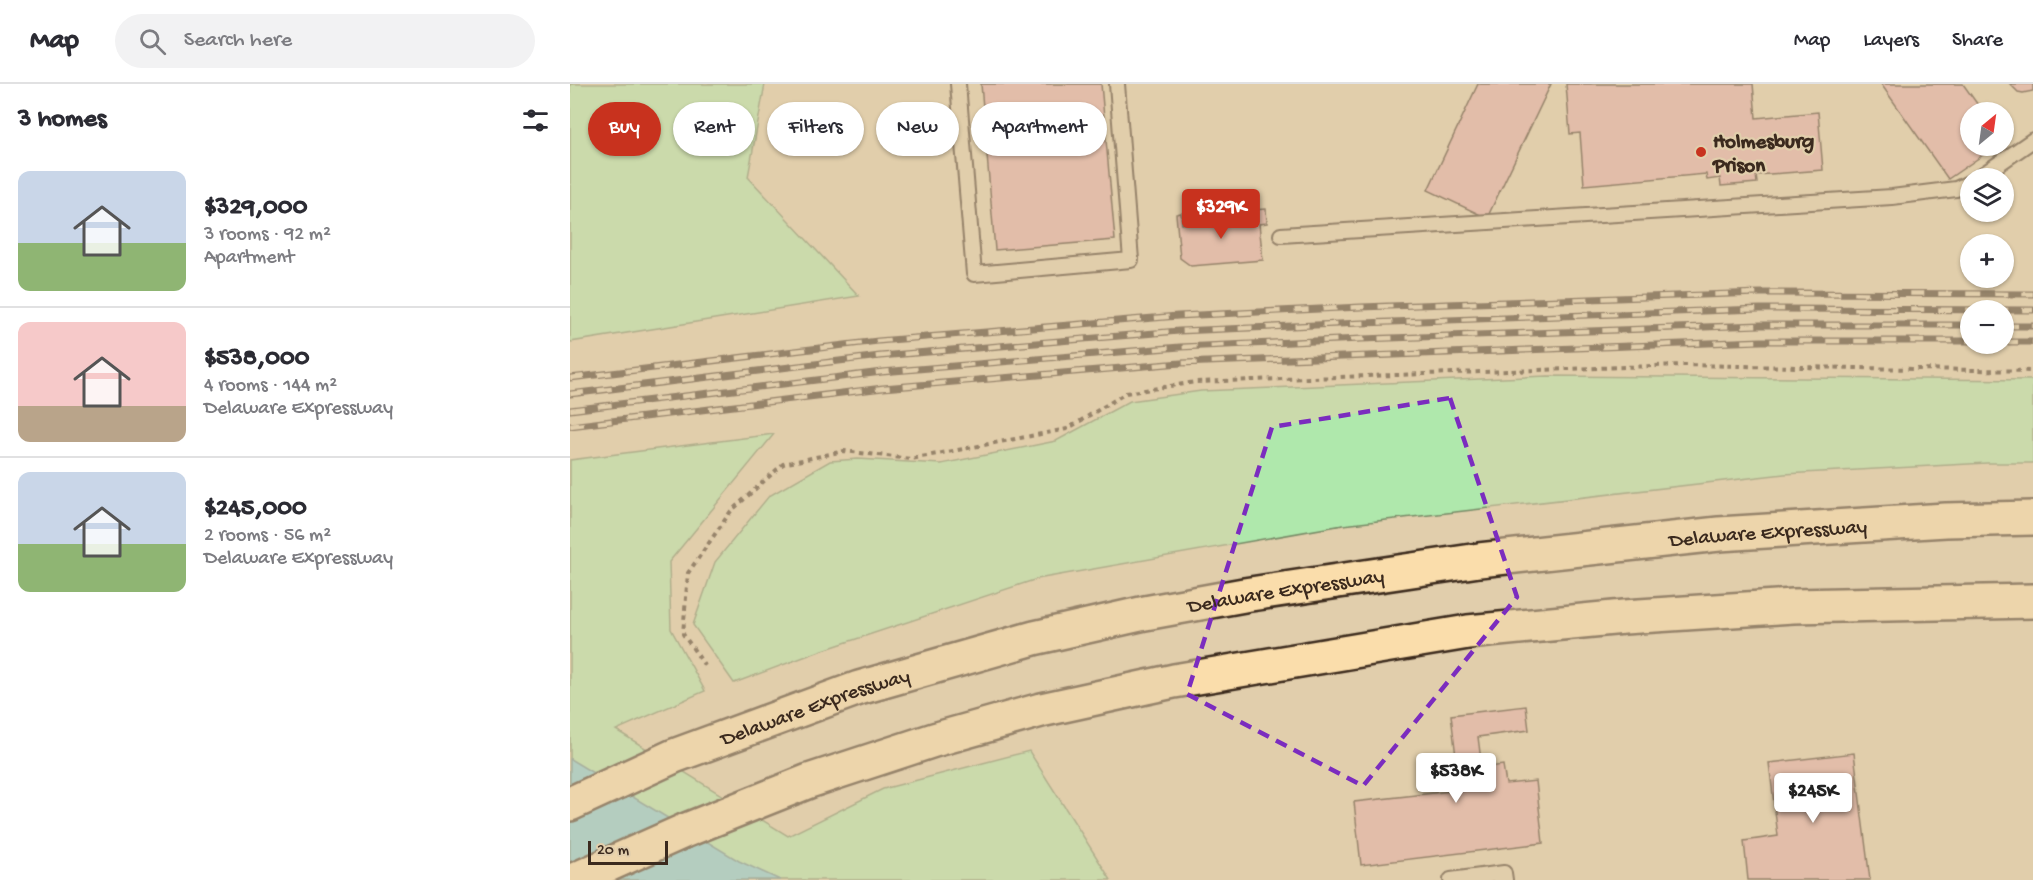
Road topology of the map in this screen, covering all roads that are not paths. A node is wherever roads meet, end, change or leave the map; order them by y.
1 (958, 84) edge
2 (1117, 84) edge
3 (2033, 140) edge
4 (1992, 168) edge
5 (1960, 187) edge
6 (1281, 236) dead end
7 (2033, 518) edge
8 (2033, 601) edge
9 (570, 804) edge
10 (573, 880) edge
11 (1451, 880) edge
12 (1505, 880) edge

1 - 2 lane
3 - 4 lane
5 - 6 lane
7 - 9 highway, Delaware Expressway
8 - 10 highway
11 - 12 lane

